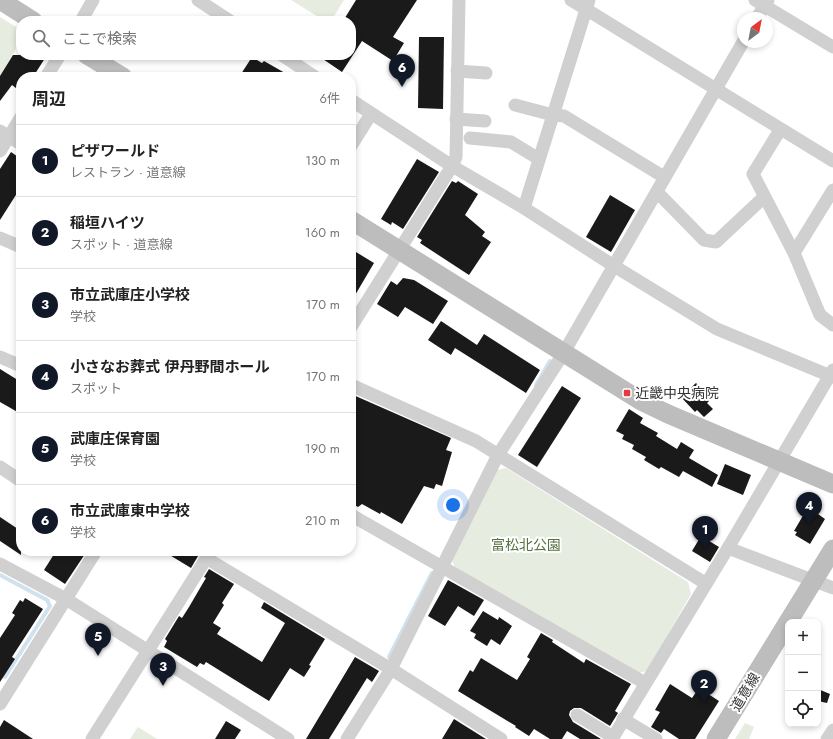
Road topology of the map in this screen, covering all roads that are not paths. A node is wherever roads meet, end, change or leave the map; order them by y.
1 (0, 0) edge
2 (93, 0) edge
3 (198, 0) edge
4 (459, 0) edge
5 (571, 0) edge
6 (762, 2) edge
7 (588, 5) edge
8 (759, 12) edge
9 (25, 16) edge
10 (84, 16) edge
11 (222, 16) edge
12 (833, 47) edge
13 (740, 48) edge
14 (57, 60) edge
15 (95, 60) edge
16 (290, 60) edge
17 (457, 71) junction
18 (49, 72) edge
19 (115, 72) edge
20 (308, 72) edge
21 (486, 74) dead end
22 (716, 90) junction
23 (356, 104) edge
24 (515, 105) dead end
25 (371, 114) junction
26 (553, 115) junction
27 (456, 119) junction
28 (16, 122) edge
29 (485, 122) dead end
30 (780, 130) junction
31 (4, 133) edge
32 (356, 138) edge
33 (470, 138) dead end
34 (16, 141) edge
35 (0, 151) edge
36 (540, 159) junction
37 (833, 161) edge
38 (452, 166) junction
39 (664, 177) junction
40 (833, 190) edge
41 (657, 192) junction
42 (764, 197) junction
43 (524, 208) junction
44 (356, 223) edge
45 (0, 238) edge
46 (16, 245) edge
47 (399, 250) junction
48 (794, 253) junction
49 (614, 266) junction
50 (356, 319) edge
51 (833, 325) edge
52 (563, 354) junction
53 (0, 357) edge
54 (16, 364) edge
55 (832, 374) edge
56 (356, 387) edge
57 (498, 455) junction
58 (779, 462) junction
59 (0, 467) edge
60 (16, 478) edge
61 (833, 484) edge
62 (356, 518) edge
63 (728, 548) junction
64 (833, 549) edge
65 (93, 556) edge
66 (208, 556) edge
67 (211, 556) edge
68 (0, 564) edge
69 (438, 564) junction
70 (814, 580) junction
71 (705, 583) junction
72 (833, 588) edge
73 (66, 599) junction
74 (147, 651) junction
75 (391, 669) junction
76 (645, 683) junction
77 (5, 685) edge
78 (0, 704) edge
79 (577, 715) dead end
80 (624, 719) junction
81 (833, 730) edge
82 (612, 738) edge
83 (92, 739) edge
84 (288, 739) edge
85 (347, 739) edge
86 (501, 739) edge
87 (656, 739) edge
88 (716, 739) edge
89 (827, 739) edge

1 - 9 street
2 - 10 street
3 - 11 street
4 - 17 street
5 - 7 street
6 - 8 street
6 - 12 street
7 - 22 street
7 - 26 street
13 - 22 street
14 - 18 street
15 - 19 street
16 - 20 street
17 - 21 street
17 - 27 street
22 - 30 street
22 - 39 street
23 - 25 street
24 - 26 street
25 - 32 street
25 - 38 street
26 - 36 street
26 - 39 street
27 - 29 street
27 - 38 street
28 - 31 street
30 - 37 street
30 - 42 street
31 - 34 street
31 - 35 street
33 - 36 street
36 - 43 street
38 - 43 street
38 - 47 street
39 - 41 street
40 - 48 street
41 - 42 street
41 - 49 street
42 - 48 street
43 - 49 street
44 - 47 street
45 - 46 street
47 - 50 street
47 - 52 street
48 - 51 street
49 - 52 street
49 - 55 street
52 - 57 street
52 - 58 street
53 - 54 street
55 - 58 street
56 - 57 street
57 - 69 street
57 - 71 street
58 - 61 street
58 - 63 street
59 - 60 street
62 - 69 street
63 - 70 street
63 - 71 street
64 - 70 street, 道意線
65 - 73 street
66 - 74 street
67 - 75 street
68 - 73 street
69 - 75 street
69 - 76 street
70 - 72 street
70 - 88 street, 道意線
71 - 76 street
73 - 74 street
73 - 77 street
74 - 83 street
74 - 84 street
75 - 85 street
75 - 86 street
76 - 80 street
77 - 78 street
79 - 82 street
80 - 82 street
80 - 87 street
81 - 89 street

